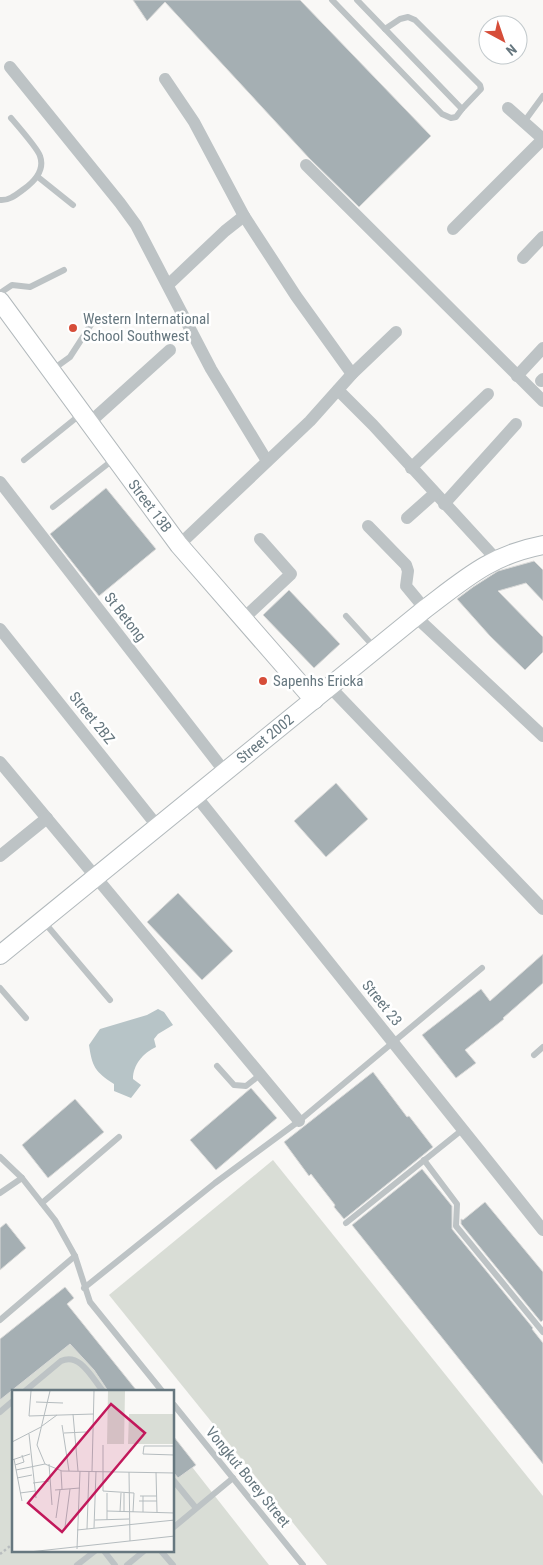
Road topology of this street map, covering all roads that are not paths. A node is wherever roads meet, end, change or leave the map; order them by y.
1 (332, 0) edge
2 (357, 0) edge
3 (385, 29) junction
4 (10, 67) dead end
5 (165, 80) dead end
6 (543, 96) edge
7 (508, 108) dead end
8 (462, 109) junction
9 (11, 118) dead end
10 (524, 122) junction
11 (543, 139) edge
12 (306, 165) dead end
13 (38, 177) junction
14 (0, 200) edge
15 (73, 205) dead end
16 (244, 216) junction
17 (453, 229) dead end
18 (543, 237) edge
19 (523, 258) dead end
20 (64, 270) dead end
21 (168, 286) junction
22 (0, 293) edge
23 (0, 302) edge
24 (92, 323) dead end
25 (396, 332) dead end
26 (543, 348) edge
27 (170, 350) dead end
28 (51, 371) junction
29 (352, 374) junction
30 (517, 376) junction
31 (338, 390) junction
32 (488, 394) dead end
33 (543, 401) edge
34 (86, 418) junction
35 (516, 424) dead end
36 (115, 458) junction
37 (24, 460) dead end
38 (267, 460) junction
39 (411, 468) junction
40 (0, 482) edge
41 (434, 494) junction
42 (444, 504) junction
43 (53, 507) dead end
44 (407, 518) dead end
45 (368, 526) dead end
46 (260, 539) dead end
47 (179, 545) junction
48 (543, 545) edge
49 (496, 559) junction
50 (420, 613) junction
51 (346, 616) dead end
52 (243, 619) junction
53 (0, 629) edge
54 (376, 649) junction
55 (330, 687) junction
56 (314, 700) junction
57 (541, 731) edge
58 (0, 762) edge
59 (225, 772) junction
60 (196, 796) junction
61 (47, 818) junction
62 (158, 827) junction
63 (0, 856) edge
64 (96, 877) junction
65 (543, 909) edge
66 (43, 921) junction
67 (0, 956) edge
68 (482, 968) dead end
69 (0, 988) edge
70 (110, 1000) dead end
71 (26, 1018) dead end
72 (393, 1042) junction
73 (543, 1047) edge
74 (534, 1055) dead end
75 (217, 1066) dead end
76 (261, 1074) junction
77 (299, 1121) junction
78 (462, 1130) junction
79 (119, 1137) dead end
80 (0, 1157) edge
81 (424, 1160) junction
82 (22, 1178) junction
83 (0, 1194) edge
84 (42, 1203) junction
85 (346, 1223) dead end
86 (543, 1230) edge
87 (75, 1256) junction
88 (84, 1288) junction
89 (0, 1320) edge
90 (543, 1332) edge
91 (26, 1390) edge
92 (102, 1390) edge
93 (161, 1390) edge
94 (12, 1402) edge
95 (175, 1407) edge
96 (0, 1412) edge
97 (233, 1478) junction
98 (175, 1485) edge
99 (196, 1508) junction
100 (175, 1525) edge
101 (94, 1552) edge
102 (105, 1552) edge
103 (143, 1552) edge
104 (162, 1552) edge
105 (81, 1564) edge
106 (115, 1565) edge
107 (127, 1565) edge
108 (173, 1565) edge
109 (303, 1565) edge

1 - 8 lane
2 - 3 lane
3 - 8 lane
3 - 8 lane
4 - 21 street
5 - 16 street
6 - 10 lane
7 - 10 street
9 - 13 lane
10 - 11 street
11 - 17 street
12 - 30 street
13 - 14 lane
13 - 15 lane
16 - 21 street
16 - 29 street
18 - 19 street
20 - 22 lane
21 - 38 street
23 - 28 street, Street 13B
24 - 28 lane
25 - 29 street
26 - 30 street
27 - 34 street
28 - 34 street, Street 13B
29 - 31 street
30 - 33 street
31 - 38 street
31 - 39 street
32 - 39 street
34 - 36 street, Street 13B
34 - 37 lane
35 - 42 street
36 - 43 lane
36 - 47 street, Street 13B
38 - 47 street
39 - 41 street
40 - 59 street, St Betong
41 - 42 street
41 - 44 street
42 - 49 street
45 - 50 street
46 - 52 street
47 - 52 street, Street 13B
48 - 49 street, Street 2002
49 - 50 street, Street 2002
50 - 54 street, Street 2002
50 - 57 street
51 - 54 lane
52 - 56 street, Street 13B
53 - 62 street, Street 2BZ
54 - 55 street, Street 2002
55 - 56 street, Street 2002
55 - 65 street
56 - 59 street, Street 2002
58 - 61 street
59 - 60 street, Street 2002
60 - 62 street, Street 2002
60 - 72 street, Street 23
61 - 63 street
61 - 64 street
62 - 64 street, Street 2002
64 - 66 street, Street 2002
64 - 76 street
66 - 67 street, Street 2002
66 - 70 lane
68 - 72 lane
69 - 71 lane
72 - 77 lane
72 - 78 street, Street 23
73 - 74 lane
75 - 76 lane
76 - 77 street
77 - 88 lane
78 - 81 lane
78 - 86 street, Street 23
79 - 84 lane
80 - 82 lane
81 - 85 lane
81 - 90 lane
82 - 83 lane
82 - 84 lane
84 - 87 lane
87 - 88 lane
87 - 89 lane
88 - 93 lane
91 - 92 lane
94 - 96 lane
95 - 97 lane, Vongkut Borey Street
97 - 99 lane
97 - 109 lane, Vongkut Borey Street
98 - 99 lane
99 - 100 lane
101 - 105 lane
102 - 106 lane
103 - 107 lane
104 - 108 lane

